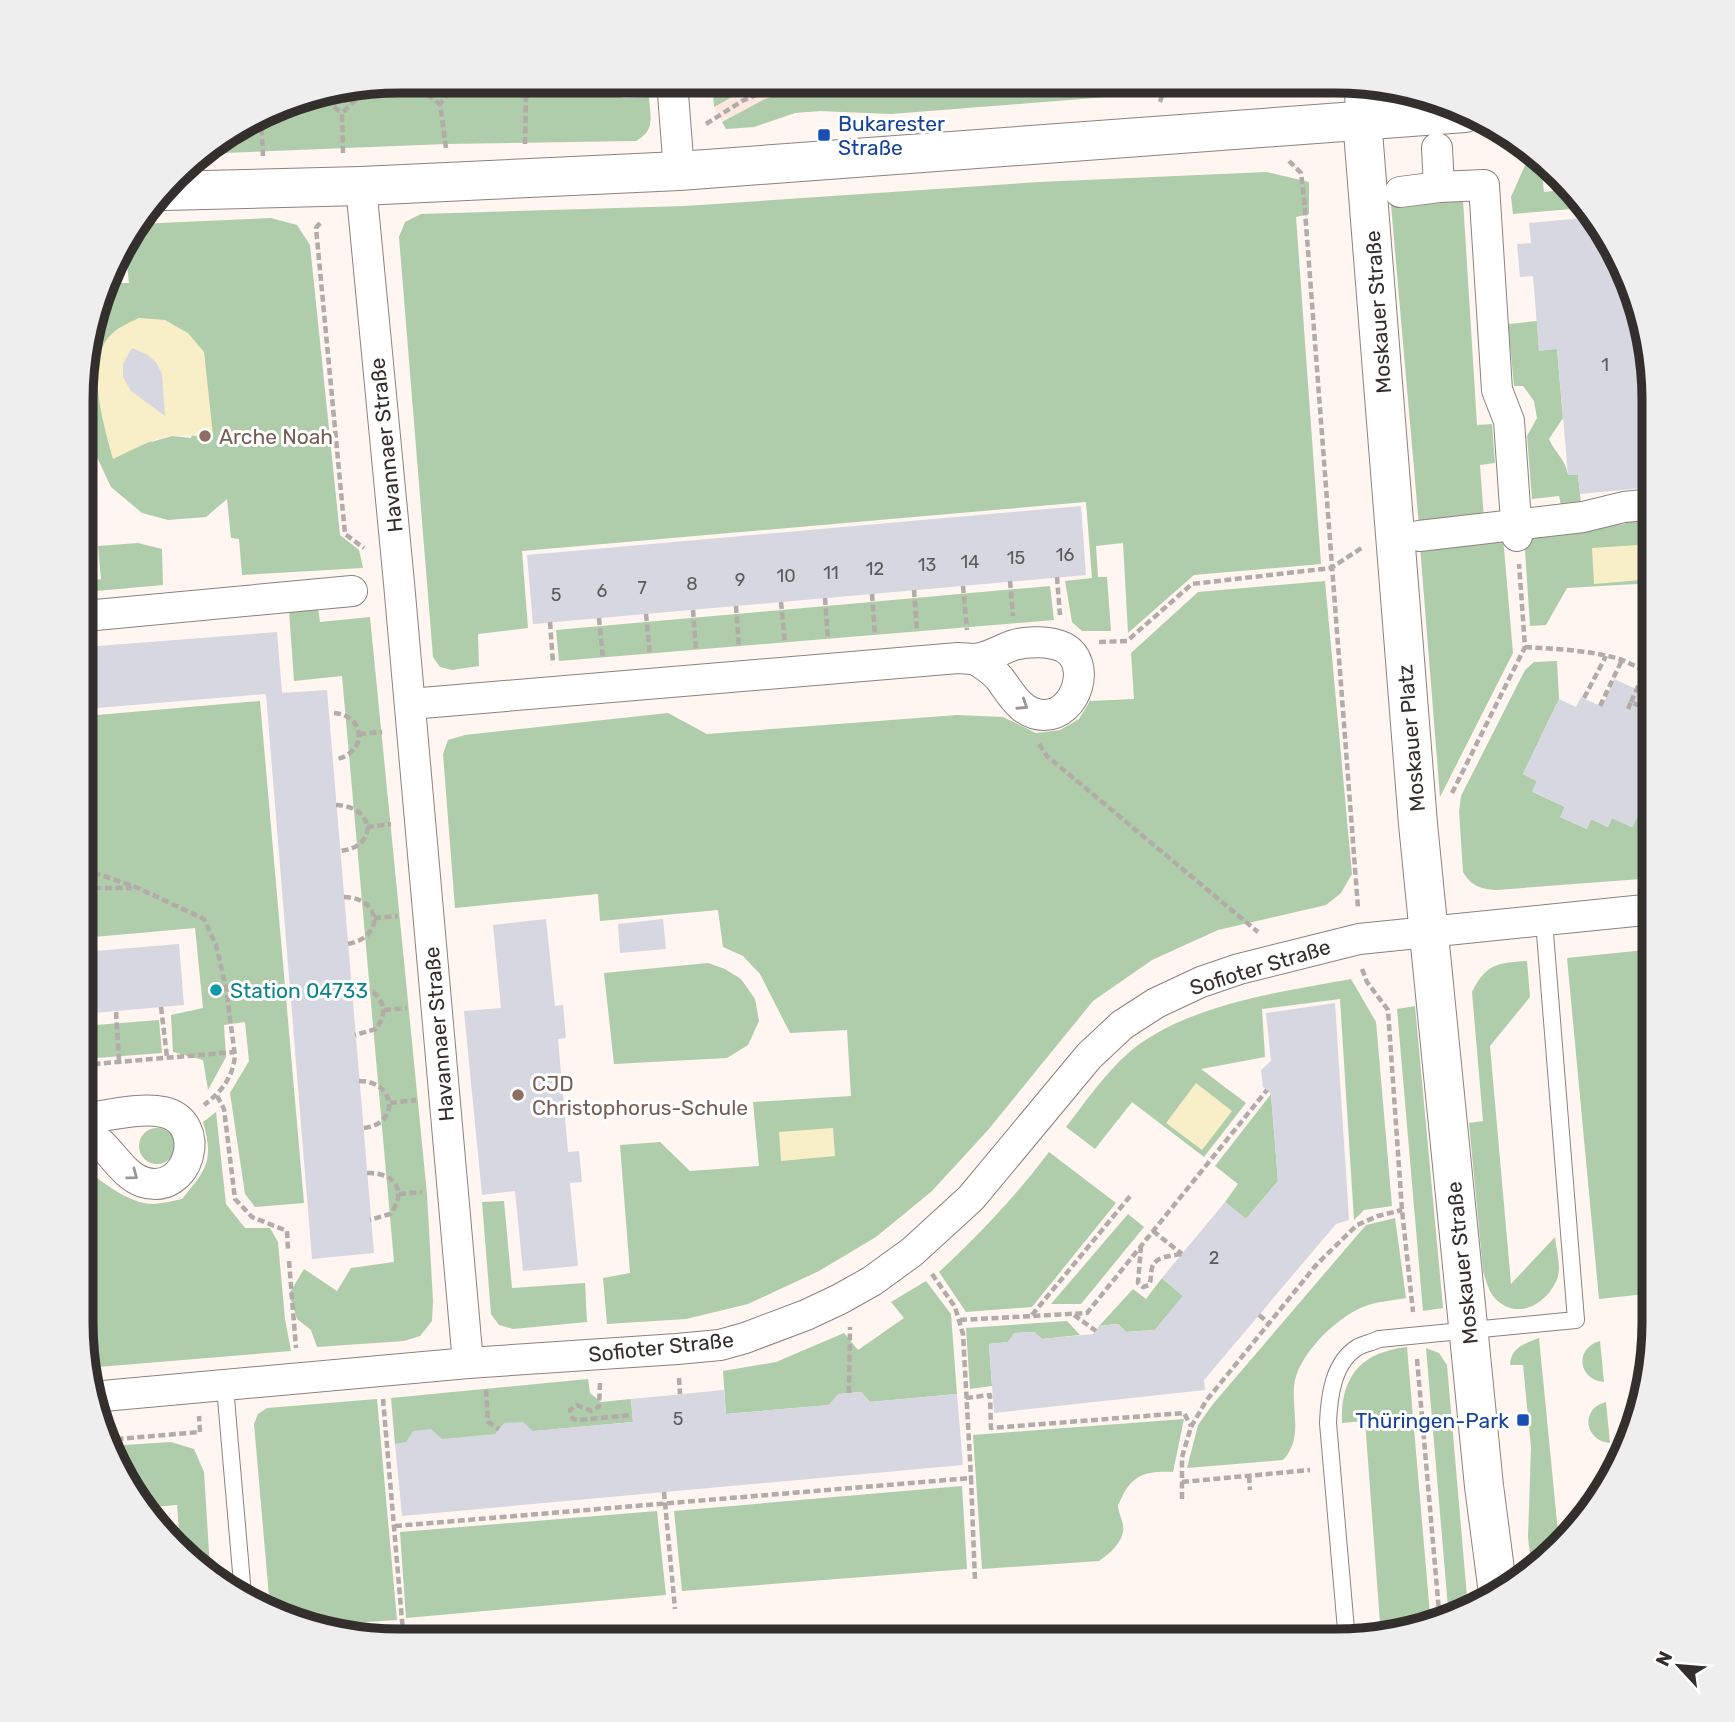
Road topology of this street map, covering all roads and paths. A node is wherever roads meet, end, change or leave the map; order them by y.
1 (425, 93) edge
2 (449, 93) edge
3 (519, 93) edge
4 (530, 93) edge
5 (672, 93) edge
6 (762, 93) edge
7 (361, 95) edge
8 (526, 98) junction
9 (1361, 101) edge
10 (327, 102) edge
11 (440, 104) junction
12 (1436, 110) edge
13 (342, 113) junction
14 (706, 124) dead end
15 (261, 126) edge
16 (1437, 148) dead end
17 (525, 149) dead end
18 (446, 153) dead end
19 (263, 160) dead end
20 (1289, 161) dead end
21 (679, 171) junction
22 (352, 172) junction
23 (1439, 187) junction
24 (176, 190) edge
25 (1400, 192) dead end
26 (325, 216) dead end
27 (1642, 505) edge
28 (1517, 530) junction
29 (1407, 539) junction
30 (371, 553) dead end
31 (1331, 568) junction
32 (1057, 577) dead end
33 (1010, 581) dead end
34 (963, 586) dead end
35 (914, 590) dead end
36 (352, 592) dead end
37 (872, 594) dead end
38 (825, 598) dead end
39 (781, 601) dead end
40 (736, 606) dead end
41 (693, 610) dead end
42 (646, 614) dead end
43 (93, 615) edge
44 (599, 618) dead end
45 (1013, 618) dead end
46 (550, 622) dead end
47 (1060, 626) dead end
48 (918, 638) dead end
49 (1093, 642) dead end
50 (876, 643) dead end
51 (829, 647) dead end
52 (971, 647) junction
53 (1525, 647) junction
54 (786, 651) dead end
55 (740, 655) dead end
56 (1605, 656) junction
57 (697, 659) dead end
58 (1622, 660) junction
59 (651, 663) dead end
60 (604, 667) dead end
61 (1642, 670) edge
62 (554, 672) dead end
63 (1642, 678) edge
64 (1639, 685) junction
65 (1642, 687) edge
66 (1584, 698) dead end
67 (1631, 702) junction
68 (410, 704) junction
69 (1600, 706) dead end
70 (1642, 707) edge
71 (1628, 709) dead end
72 (1031, 710) junction
73 (334, 712) dead end
74 (387, 731) dead end
75 (359, 734) junction
76 (337, 759) dead end
77 (337, 805) dead end
78 (1452, 805) dead end
79 (397, 824) dead end
80 (367, 827) junction
81 (340, 851) dead end
82 (93, 872) edge
83 (93, 888) edge
84 (138, 888) junction
85 (344, 897) dead end
86 (1642, 910) edge
87 (404, 916) dead end
88 (374, 918) junction
89 (1544, 921) junction
90 (1428, 934) junction
91 (1359, 939) junction
92 (348, 944) dead end
93 (1284, 957) junction
94 (352, 989) dead end
95 (161, 1007) dead end
96 (413, 1007) dead end
97 (384, 1010) junction
98 (116, 1012) dead end
99 (355, 1035) dead end
100 (234, 1052) junction
101 (167, 1057) junction
102 (119, 1062) junction
103 (93, 1064) edge
104 (359, 1081) dead end
105 (1267, 1090) dead end
106 (217, 1096) junction
107 (421, 1099) dead end
108 (390, 1103) junction
109 (93, 1118) edge
110 (181, 1123) junction
111 (363, 1128) dead end
112 (93, 1135) edge
113 (367, 1173) dead end
114 (429, 1191) dead end
115 (399, 1194) junction
116 (1131, 1195) dead end
117 (1402, 1210) junction
118 (370, 1220) dead end
119 (1153, 1231) junction
120 (1142, 1245) junction
121 (288, 1249) dead end
122 (912, 1252) junction
123 (289, 1261) dead end
124 (850, 1314) dead end
125 (1073, 1314) junction
126 (1259, 1315) dead end
127 (1032, 1316) junction
128 (961, 1320) junction
129 (1270, 1324) junction
130 (1469, 1329) junction
131 (1096, 1331) dead end
132 (1415, 1336) junction
133 (597, 1355) junction
134 (380, 1371) junction
135 (477, 1373) junction
136 (308, 1378) junction
137 (679, 1380) dead end
138 (225, 1387) junction
139 (849, 1393) dead end
140 (680, 1394) dead end
141 (102, 1396) edge
142 (966, 1398) junction
143 (632, 1415) dead end
144 (1191, 1427) junction
145 (499, 1429) dead end
146 (1332, 1468) junction
147 (1249, 1476) junction
148 (971, 1478) junction
149 (1182, 1482) junction
150 (1250, 1490) dead end
151 (664, 1492) dead end
152 (1182, 1499) dead end
153 (666, 1503) junction
154 (395, 1526) junction
155 (975, 1581) dead end
156 (1497, 1583) edge
157 (242, 1586) edge
158 (675, 1609) dead end
159 (1439, 1611) edge
160 (403, 1629) edge
161 (1346, 1629) edge

1 - 11 path
2 - 11 path
3 - 8 path
4 - 8 path
5 - 21 street
6 - 14 path
7 - 13 path
8 - 17 path
9 - 12 street
9 - 21 street
9 - 29 street, Moskauer Straße
10 - 13 path
11 - 18 path
13 - 22 path
15 - 19 path
16 - 23 street
20 - 31 path
21 - 22 street
22 - 24 street
22 - 68 street, Havannaer Straße
23 - 25 street
23 - 28 street
26 - 30 path
27 - 28 street
28 - 29 street
28 - 53 path
29 - 31 path
29 - 90 street, Moskauer Platz
31 - 49 path
31 - 91 path
32 - 47 path
33 - 45 path
34 - 52 path
35 - 48 path
36 - 43 street
37 - 50 path
38 - 51 path
39 - 54 path
40 - 55 path
41 - 57 path
42 - 59 path
44 - 60 path
46 - 62 path
52 - 68 street
52 -> 72 street
52 - 72 street
53 - 56 path
53 - 78 path
56 - 58 path
56 - 66 path
58 - 61 path
58 - 69 path
63 - 64 path
64 - 65 path
64 - 67 path
67 - 70 path
67 - 71 path
68 - 135 street, Havannaer Straße
72 - 93 path
73 - 75 path
74 - 75 path
75 - 76 path
77 - 80 path
79 - 80 path
80 - 81 path
82 - 84 path
83 - 84 path
84 - 100 path
85 - 88 path
86 - 89 street, Sofioter Straße
87 - 88 path
88 - 92 path
89 - 90 street, Sofioter Straße
89 - 130 lane
90 - 91 street, Sofioter Straße
90 - 130 street, Moskauer Straße
91 - 93 street, Sofioter Straße
91 - 117 path
93 - 122 street, Sofioter Straße
94 - 97 path
95 - 101 path
96 - 97 path
97 - 99 path
98 - 102 path
100 - 101 path
100 - 106 path
101 - 102 path
102 - 103 path
104 - 108 path
105 - 119 path
106 - 110 path
106 - 121 path
107 - 108 path
108 - 111 path
109 - 110 street
112 -> 110 street
113 - 115 path
114 - 115 path
115 - 118 path
116 - 127 path
117 - 129 path
117 - 132 path
119 - 120 path
119 - 120 path
120 - 125 path
122 - 128 path
122 - 133 street, Sofioter Straße
123 - 136 path
124 - 139 path
125 - 127 path
125 - 131 path
126 - 129 path
127 - 128 path
128 - 142 path
129 - 144 path
130 - 132 lane
130 - 156 street, Moskauer Straße
132 - 146 lane
132 - 159 path
133 - 135 street, Sofioter Straße
133 - 143 path
134 - 135 street, Sofioter Straße
134 - 136 street, Sofioter Straße
134 - 154 path
135 - 145 path
136 - 138 street, Sofioter Straße
137 - 140 path
138 - 141 street, Sofioter Straße
138 - 157 lane
142 - 144 path
142 - 148 path
144 - 149 path
146 - 147 path
146 - 161 lane
147 - 149 path
147 - 150 path
148 - 153 path
148 - 155 path
149 - 152 path
151 - 153 path
153 - 154 path
153 - 158 path
154 - 160 path

